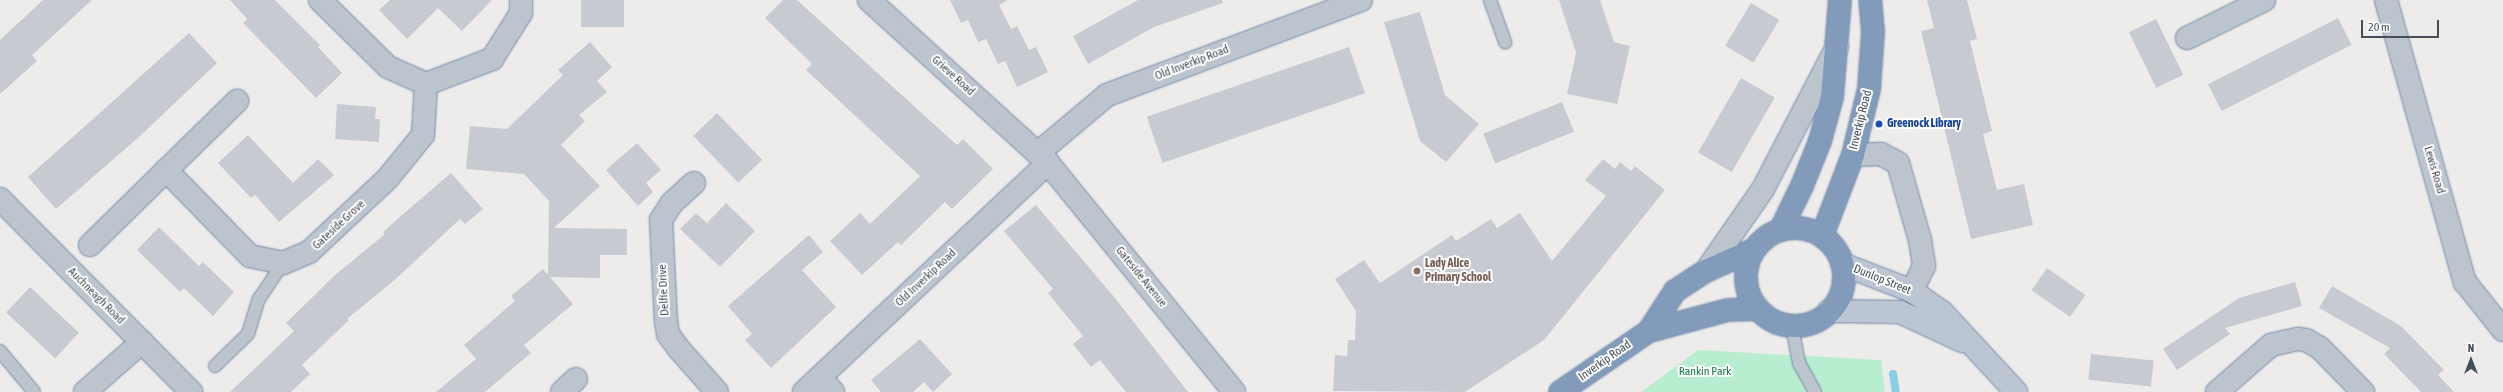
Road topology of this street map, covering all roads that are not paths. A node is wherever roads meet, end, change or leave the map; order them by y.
1 (320, 0) edge
2 (522, 0) edge
3 (869, 0) edge
4 (1361, 0) edge
5 (1490, 0) edge
6 (1840, 0) edge
7 (1870, 0) edge
8 (2264, 0) edge
9 (2386, 0) edge
10 (2187, 38) dead end
11 (1505, 42) dead end
12 (1837, 47) junction
13 (426, 84) junction
14 (237, 100) dead end
15 (1853, 155) junction
16 (1043, 158) junction
17 (166, 170) junction
18 (694, 183) dead end
19 (0, 200) edge
20 (1781, 229) junction
21 (1822, 236) junction
22 (90, 244) dead end
23 (1754, 250) junction
24 (283, 263) junction
25 (1842, 264) junction
26 (1706, 271) junction
27 (1912, 291) junction
28 (1757, 309) junction
29 (1829, 311) junction
30 (1794, 326) junction
31 (1649, 330) junction
32 (2503, 330) edge
33 (142, 342) junction
34 (1974, 347) junction
35 (0, 351) edge
36 (215, 366) dead end
37 (827, 385) edge
38 (34, 392) edge
39 (85, 392) edge
40 (191, 392) edge
41 (717, 392) edge
42 (804, 392) edge
43 (1234, 392) edge
44 (1560, 392) edge
45 (1815, 392) edge
46 (2016, 392) edge
47 (2217, 392) edge
48 (2363, 392) edge

1 - 13 street
2 - 13 street
3 - 16 street, Grieve Road
4 - 16 street, Old Inverkip Road
5 - 11 lane
6 - 12 highway
7 - 15 highway, Inverkip Road
8 - 10 street
9 - 32 street, Lewis Road
12 - 20 highway
12 - 26 street
13 - 24 street, Gateside Grove
14 - 17 street
15 - 21 highway, Inverkip Road
15 - 27 street
16 - 37 street, Old Inverkip Road
16 - 43 street, Gateside Avenue
17 - 22 street
17 - 24 street
18 - 41 street, Delfie Drive
19 - 33 street, Auchneagh Road
20 - 21 highway
20 - 23 highway
21 - 25 highway
23 - 26 highway, Inverkip Road
23 - 28 highway
24 - 36 lane
25 - 27 main road, Dunlop Street
25 - 29 highway
26 - 31 highway, Inverkip Road
27 - 34 main road, Dunlop Street
28 - 30 highway
28 - 31 highway, Inverkip Road
29 - 30 highway
29 - 34 main road, Dunlop Street
30 - 45 lane
31 - 44 highway, Inverkip Road
33 - 39 street
33 - 40 street, Auchneagh Road
34 - 46 main road, Dunlop Street
35 - 38 lane
37 - 42 street, Old Inverkip Road
47 - 48 street

